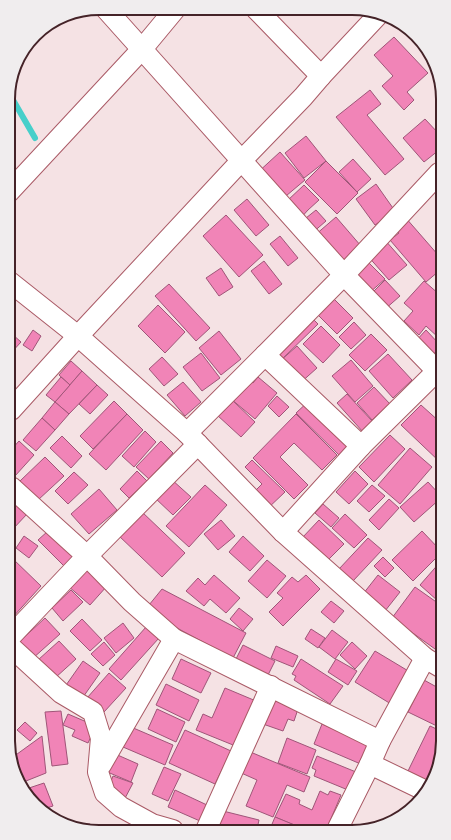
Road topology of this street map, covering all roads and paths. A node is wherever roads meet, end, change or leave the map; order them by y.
1 (111, 15) edge
2 (170, 15) edge
3 (262, 15) edge
4 (375, 18) edge
5 (142, 49) junction
6 (320, 76) junction
7 (241, 161) junction
8 (436, 176) edge
9 (15, 186) edge
10 (344, 275) junction
11 (15, 286) edge
12 (78, 336) junction
13 (265, 355) junction
14 (436, 366) edge
15 (436, 372) edge
16 (15, 406) edge
17 (193, 438) junction
18 (361, 446) junction
19 (15, 491) edge
20 (283, 532) junction
21 (87, 556) junction
22 (15, 633) edge
23 (174, 639) junction
24 (15, 651) edge
25 (436, 661) edge
26 (436, 663) edge
27 (271, 686) junction
28 (380, 741) junction
29 (370, 764) junction
30 (98, 772) junction
31 (421, 789) edge
32 (148, 825) edge
33 (208, 825) edge
34 (340, 825) edge

1 - 5 street
2 - 5 street
3 - 6 street
4 - 6 street
5 - 7 street
5 - 9 street
6 - 7 street
7 - 10 street
7 - 12 street
8 - 10 street
10 - 13 street
10 - 14 street
11 - 12 street
12 - 16 street
12 - 17 street
13 - 17 street
13 - 18 street
15 - 18 street
17 - 20 street
17 - 21 street
18 - 20 street
19 - 21 street
20 - 25 street
21 - 22 street
21 - 23 street
23 - 27 street
23 - 30 street
24 - 30 street
26 - 28 street
27 - 28 street
27 - 33 street
28 - 29 street
29 - 31 street
29 - 34 street
30 - 32 street

